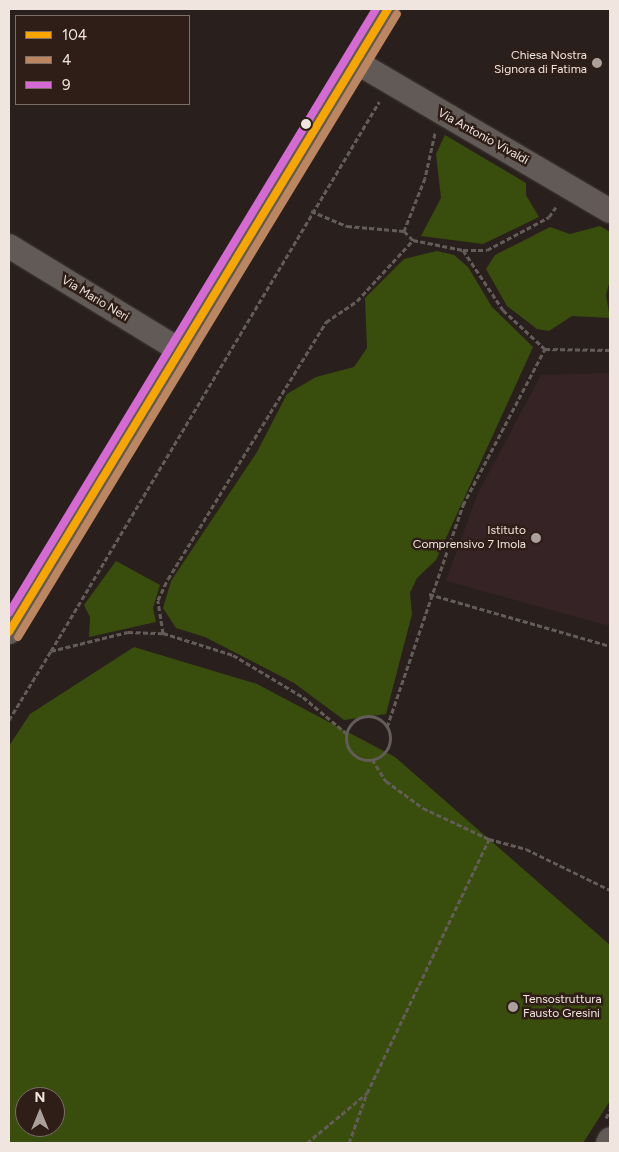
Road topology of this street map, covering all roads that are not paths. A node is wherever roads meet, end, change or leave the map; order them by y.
1 (388, 9) edge
2 (356, 62) junction
3 (610, 211) edge
4 (9, 246) edge
5 (181, 351) junction
6 (9, 632) edge
7 (610, 1139) edge
8 (608, 1143) edge

1 - 2 street
2 - 3 street, Via Antonio Vivaldi
2 - 5 street
4 - 5 street, Via Mario Neri
5 - 6 street
7 - 8 street

